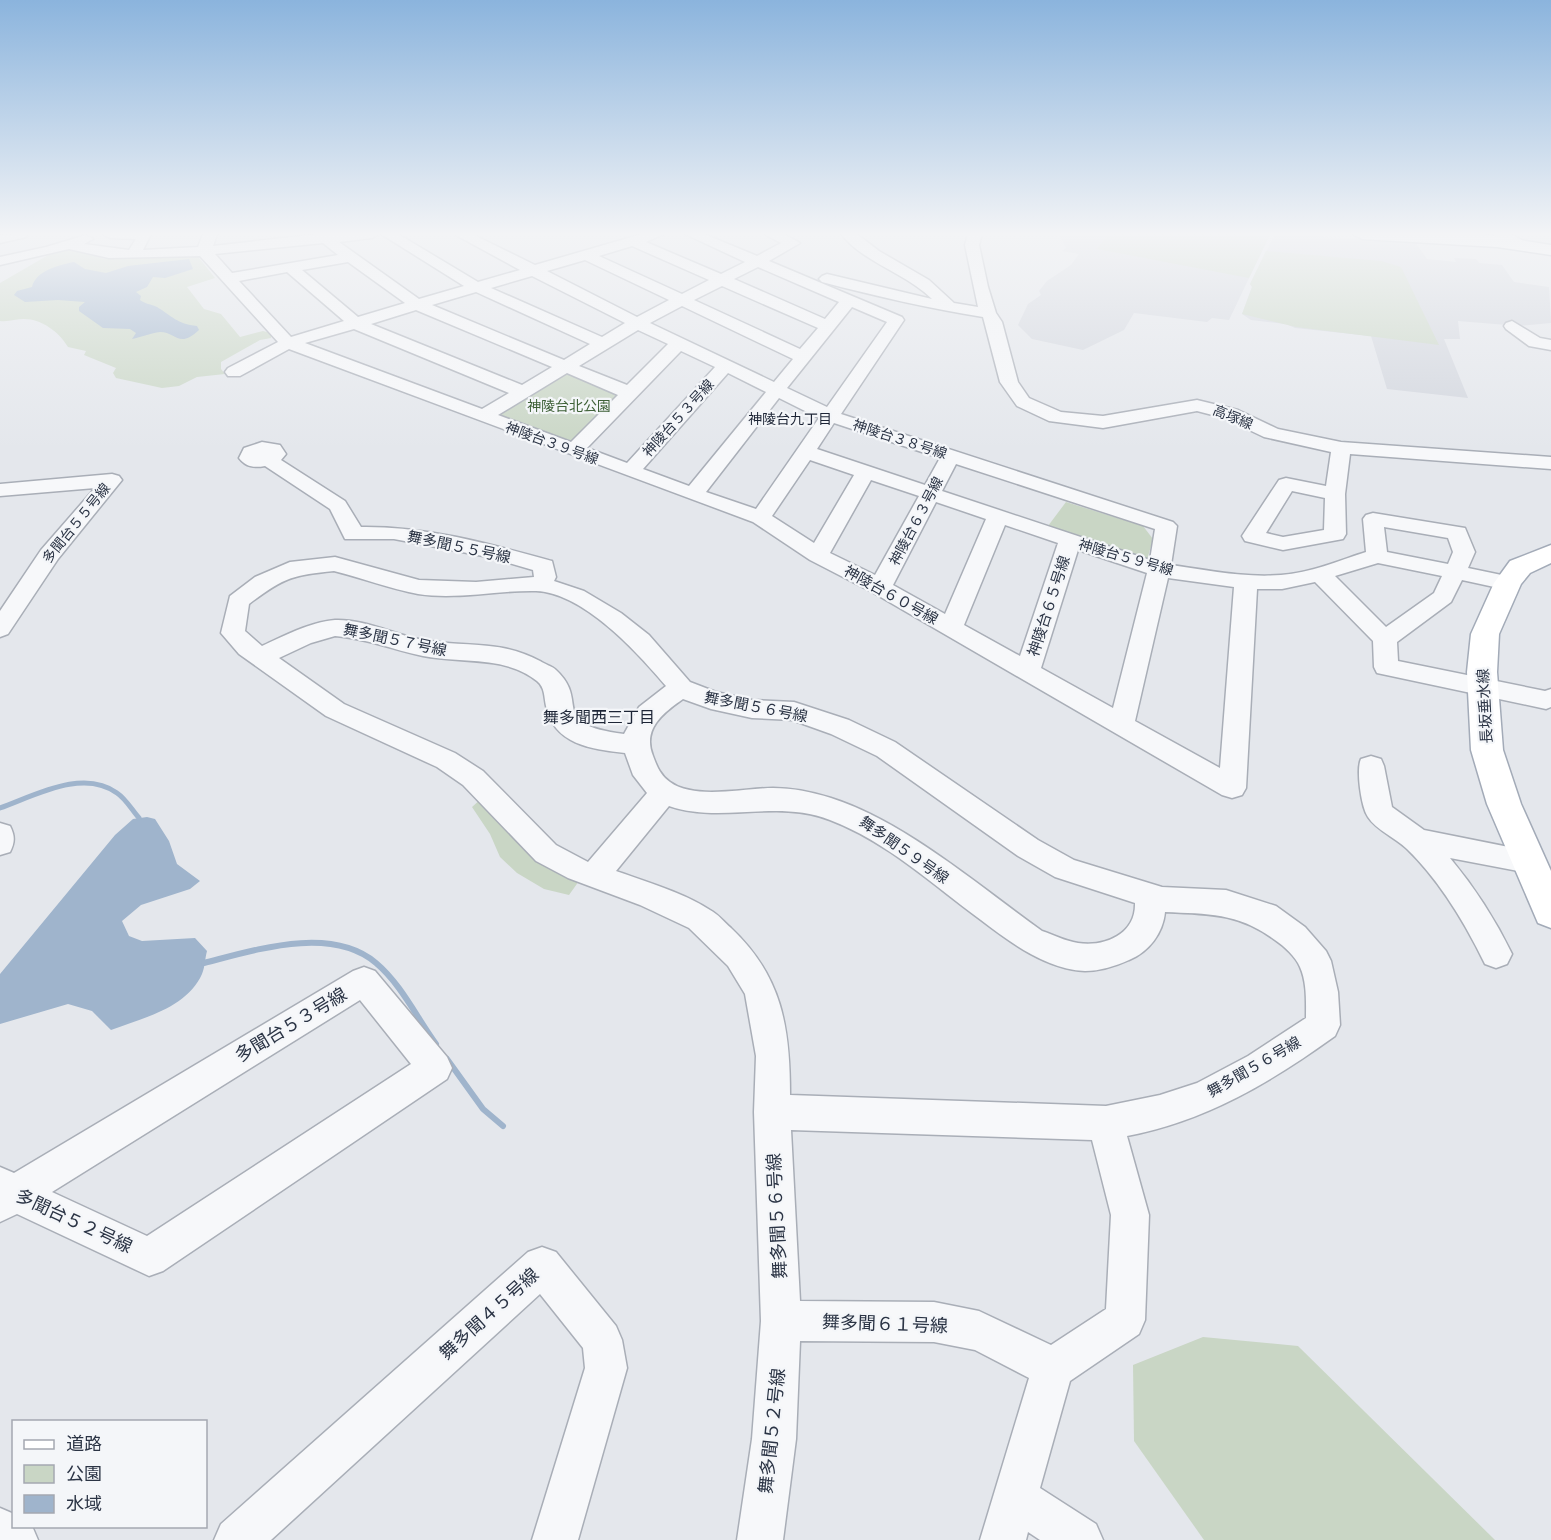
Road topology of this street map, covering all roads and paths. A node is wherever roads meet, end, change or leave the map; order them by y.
1 (254, 306) edge
2 (335, 306) edge
3 (414, 306) edge
4 (419, 306) edge
5 (518, 306) edge
6 (602, 306) edge
7 (672, 306) edge
8 (693, 306) edge
9 (781, 306) edge
10 (844, 306) edge
11 (863, 306) edge
12 (943, 306) edge
13 (986, 306) edge
14 (949, 307) joint
15 (988, 313) junction
16 (355, 323) junction
17 (637, 323) junction
18 (828, 326) junction
19 (1512, 326) dead end
20 (288, 343) junction
21 (603, 344) junction
22 (679, 344) junction
23 (1551, 345) edge
24 (803, 357) junction
25 (725, 366) junction
26 (565, 367) junction
27 (234, 372) dead end
28 (776, 390) junction
29 (523, 392) junction
30 (630, 393) junction
31 (830, 416) junction
32 (482, 417) junction
33 (1341, 448) junction
34 (574, 450) junction
35 (806, 452) junction
36 (951, 455) junction
37 (268, 460) dead end
38 (1551, 463) edge
39 (630, 471) junction
40 (866, 472) junction
41 (22, 488) junction
42 (0, 490) edge
43 (693, 494) junction
44 (932, 494) junction
45 (1335, 494) junction
46 (0, 510) edge
47 (998, 516) junction
48 (760, 518) junction
49 (353, 534) junction
50 (1070, 540) junction
51 (1551, 553) edge
52 (818, 555) junction
53 (1377, 555) junction
54 (335, 564) junction
55 (1159, 570) junction
56 (1454, 572) junction
57 (1320, 574) junction
58 (1246, 582) junction
59 (1508, 583) junction
60 (540, 584) junction
61 (880, 587) junction
62 (951, 628) junction
63 (0, 629) edge
64 (1385, 639) junction
65 (260, 657) junction
66 (1027, 672) junction
67 (681, 688) junction
68 (1483, 688) junction
69 (1551, 698) edge
70 (1121, 726) junction
71 (636, 745) junction
72 (1371, 766) dead end
73 (664, 792) junction
74 (0, 834) edge
75 (1417, 840) junction
76 (0, 844) edge
77 (1528, 861) junction
78 (594, 876) junction
79 (1149, 895) junction
80 (1550, 904) edge
81 (1496, 954) dead end
82 (772, 1112) junction
83 (1106, 1124) junction
84 (5, 1194) edge
85 (149, 1257) joint
86 (781, 1321) junction
87 (1053, 1368) junction
88 (1016, 1498) junction
89 (0, 1531) edge
90 (15, 1540) edge
91 (237, 1540) edge
92 (555, 1540) edge
93 (760, 1540) edge
94 (1003, 1540) edge
95 (1080, 1540) edge

1 - 20 street, 神陵台３９号線
2 - 16 street
3 - 16 street
4 - 26 street
5 - 21 street
6 - 17 street, 神陵台３８号線
7 - 17 street
8 - 24 street
9 - 18 street
10 - 18 street
11 - 31 street
12 - 14 street
13 - 15 street, 高塚線
14 - 15 street
15 - 33 street, 高塚線
16 - 20 street
16 - 29 street
17 - 21 street
17 - 22 street, 神陵台３８号線
18 - 24 street
19 - 23 street
20 - 27 street
20 - 32 street, 神陵台３９号線
21 - 26 street
22 - 25 street, 神陵台３８号線
22 - 30 street
24 - 28 street
25 - 28 street, 神陵台３８号線
25 - 39 street, 神陵台５３号線
26 - 29 street
26 - 30 street
28 - 31 street, 神陵台３８号線
28 - 43 street
29 - 32 street
30 - 34 street
31 - 35 street
31 - 36 street, 神陵台３８号線
32 - 34 street, 神陵台３９号線
33 - 38 street, 高塚線
33 - 45 street
34 - 39 street, 神陵台３９号線
35 - 40 street, 神陵台５９号線
35 - 48 street
36 - 44 street, 神陵台６３号線
36 - 55 street, 神陵台３８号線
37 - 49 street
39 - 43 street, 神陵台３９号線
40 - 44 street, 神陵台５９号線
40 - 52 street
41 - 42 street, 多聞台５５号線
41 - 46 street
41 - 63 street, 多聞台５５号線
43 - 48 street, 神陵台６０号線
44 - 47 street, 神陵台５９号線
44 - 61 street, 神陵台６３号線
45 - 45 street
47 - 50 street, 神陵台５９号線
47 - 62 street
48 - 52 street, 神陵台６０号線
49 - 54 street
49 - 60 street, 舞多聞５５号線
50 - 55 street, 神陵台５９号線
50 - 66 street, 神陵台６５号線
51 - 59 main road, 長坂垂水線
52 - 61 street, 神陵台６０号線
53 - 56 street
53 - 56 street
53 - 57 street, 神陵台５９号線
54 - 60 street, 舞多聞５６号線
54 - 65 street, 舞多聞５６号線
55 - 58 street, 神陵台５９号線
55 - 70 street, 神陵台３８号線
56 - 59 street
56 - 64 street
57 - 58 street, 神陵台５９号線
57 - 64 street
58 - 70 street
59 - 68 main road, 長坂垂水線
60 - 67 street, 舞多聞５６号線
61 - 62 street, 神陵台６０号線
62 - 66 street, 神陵台６０号線
64 - 68 street
65 - 71 street, 舞多聞５７号線
65 - 78 street, 舞多聞５６号線
66 - 70 street, 神陵台６０号線
67 - 71 street
67 - 79 street, 舞多聞５６号線
68 - 69 street
68 - 77 main road, 長坂垂水線
71 - 73 street, 舞多聞５９号線
72 - 75 street
73 - 78 street
73 - 79 street, 舞多聞５９号線
74 - 76 street
75 - 77 street
75 - 81 street
77 - 80 main road, 長坂垂水線
78 - 82 street, 舞多聞５６号線
79 - 83 street, 舞多聞５６号線
82 - 83 street, 舞多聞５６号線
82 - 86 street, 舞多聞５６号線
83 - 87 street
84 - 85 street, 多聞台５２号線
84 - 85 street, 多聞台５３号線
86 - 87 street, 舞多聞６１号線
86 - 93 street, 舞多聞５２号線
87 - 88 street
88 - 94 street
88 - 95 street
89 - 90 street
91 - 92 street, 舞多聞４５号線

